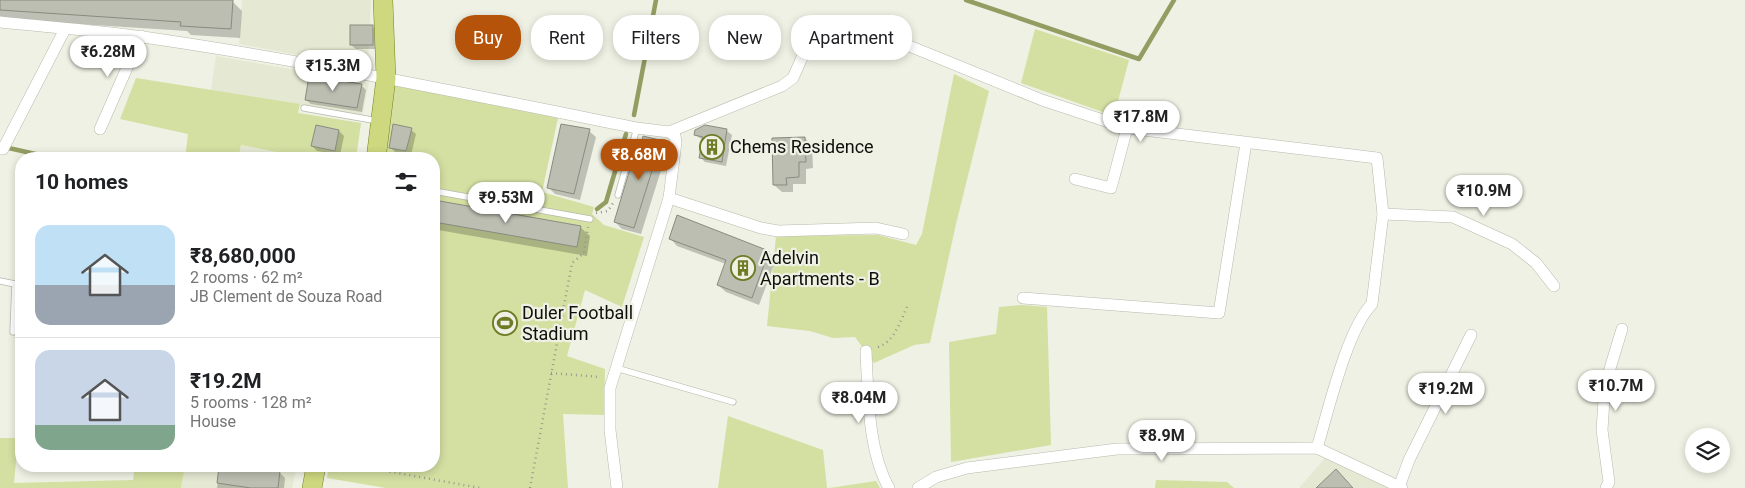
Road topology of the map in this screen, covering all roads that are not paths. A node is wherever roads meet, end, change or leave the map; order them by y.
1 (383, 0) edge
2 (0, 22) edge
3 (66, 29) junction
4 (141, 36) junction
5 (386, 78) junction
6 (304, 108) dead end
7 (381, 122) junction
8 (637, 128) junction
9 (1127, 128) junction
10 (100, 129) dead end
11 (669, 132) junction
12 (1246, 143) junction
13 (0, 149) edge
14 (377, 152) edge
15 (1075, 179) dead end
16 (440, 192) edge
17 (618, 196) road end
18 (669, 198) junction
19 (1383, 214) junction
20 (590, 219) road end
21 (903, 234) dead end
22 (0, 281) edge
23 (1554, 286) dead end
24 (1023, 298) dead end
25 (1622, 329) dead end
26 (13, 332) dead end
27 (1471, 335) dead end
28 (866, 351) road end
29 (616, 368) junction
30 (733, 402) dead end
31 (1317, 448) junction
32 (315, 472) edge
33 (1400, 487) edge
34 (312, 488) edge
35 (617, 488) edge
36 (889, 488) edge
37 (918, 488) edge
38 (1606, 488) edge

1 - 5 main road
2 - 3 street
3 - 4 street
3 - 13 street
4 - 5 street
4 - 10 street
5 - 7 main road
5 - 8 street
6 - 7 lane
7 - 14 main road
8 - 11 street
8 - 17 lane
9 - 11 street
9 - 12 street
9 - 15 street
11 - 18 street
12 - 19 street
12 - 24 street
16 - 20 lane
18 - 21 street
18 - 29 street
19 - 23 street
19 - 31 street
22 - 26 lane
25 - 38 street
27 - 33 street
28 - 36 street
29 - 30 lane
29 - 35 street
31 - 33 street
31 - 37 street
32 - 34 main road

